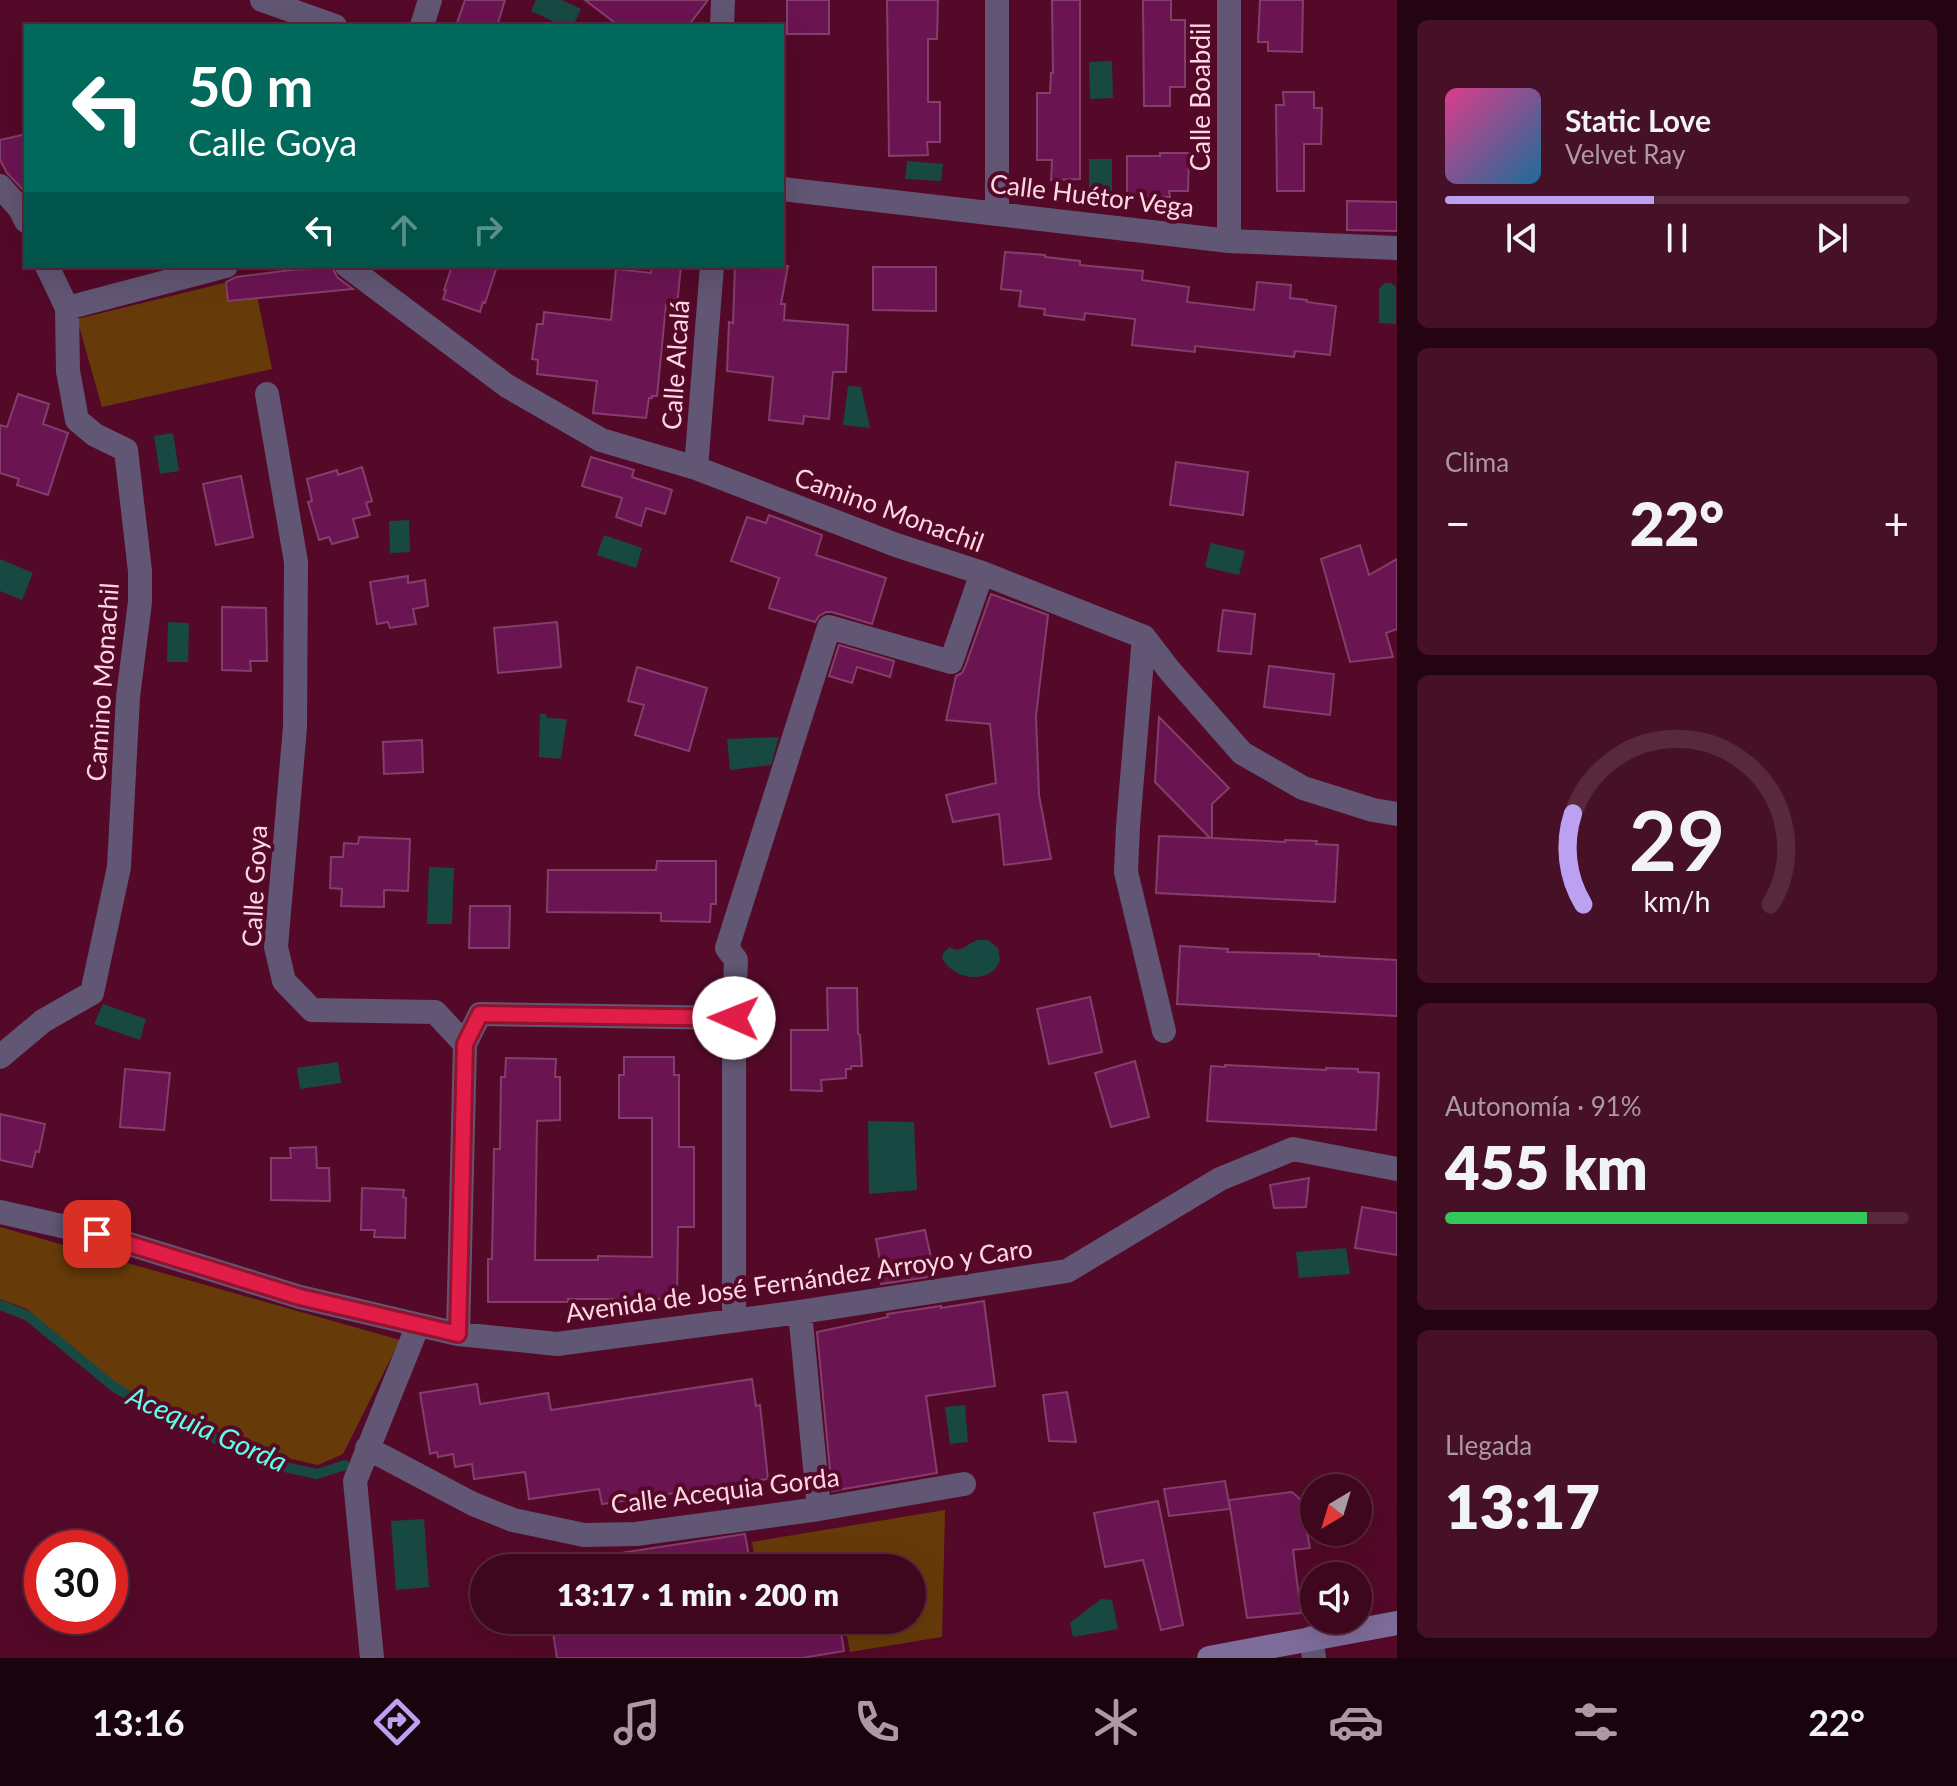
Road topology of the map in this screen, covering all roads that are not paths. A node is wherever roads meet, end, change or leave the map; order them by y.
1 (262, 0) edge
2 (430, 0) edge
3 (723, 0) edge
4 (997, 0) edge
5 (1229, 0) edge
6 (329, 24) edge
7 (423, 24) edge
8 (722, 24) edge
9 (0, 186) edge
10 (784, 189) edge
11 (997, 213) junction
12 (24, 217) edge
13 (1229, 241) junction
14 (1397, 248) edge
15 (48, 268) edge
16 (218, 268) edge
17 (350, 268) edge
18 (712, 268) edge
19 (67, 308) junction
20 (267, 394) dead end
21 (696, 468) junction
22 (982, 573) junction
23 (1144, 637) junction
24 (1397, 814) edge
25 (734, 1018) junction
26 (1164, 1031) dead end
27 (465, 1044) junction
28 (0, 1057) edge
29 (1397, 1169) edge
30 (0, 1212) edge
31 (800, 1312) junction
32 (734, 1320) junction
33 (418, 1325) junction
34 (458, 1334) junction
35 (367, 1448) junction
36 (964, 1484) dead end
37 (819, 1509) junction
38 (1397, 1623) edge
39 (1312, 1648) edge
40 (372, 1658) edge
41 (1209, 1658) edge

1 - 6 street
2 - 7 street
3 - 8 street
4 - 11 street
5 - 13 street, Calle Boabdil
9 - 12 street
10 - 11 street, Calle Huétor Vega
11 - 13 street, Calle Huétor Vega
13 - 14 street, Calle Huétor Vega
15 - 19 street
16 - 19 street
17 - 21 street, Camino Monachil
18 - 21 street, Calle Alcalá
19 - 28 street, Camino Monachil
20 - 27 street, Calle Goya
21 - 22 street, Camino Monachil
22 - 23 street, Camino Monachil
22 - 25 street
23 - 24 street
23 - 26 street
25 - 27 street
25 - 32 street
27 - 34 street
29 - 31 street, Avenida de José Fernández Arroyo y Caro
30 - 33 street, Avenida de José Fernández Arroyo y Caro
31 - 32 street, Avenida de José Fernández Arroyo y Caro
31 - 37 street
32 - 34 street, Avenida de José Fernández Arroyo y Caro
33 - 34 street, Avenida de José Fernández Arroyo y Caro
33 - 35 street
35 - 37 street, Calle Acequia Gorda
35 - 40 street
36 - 37 street, Calle Acequia Gorda
38 - 39 street
39 - 41 street

